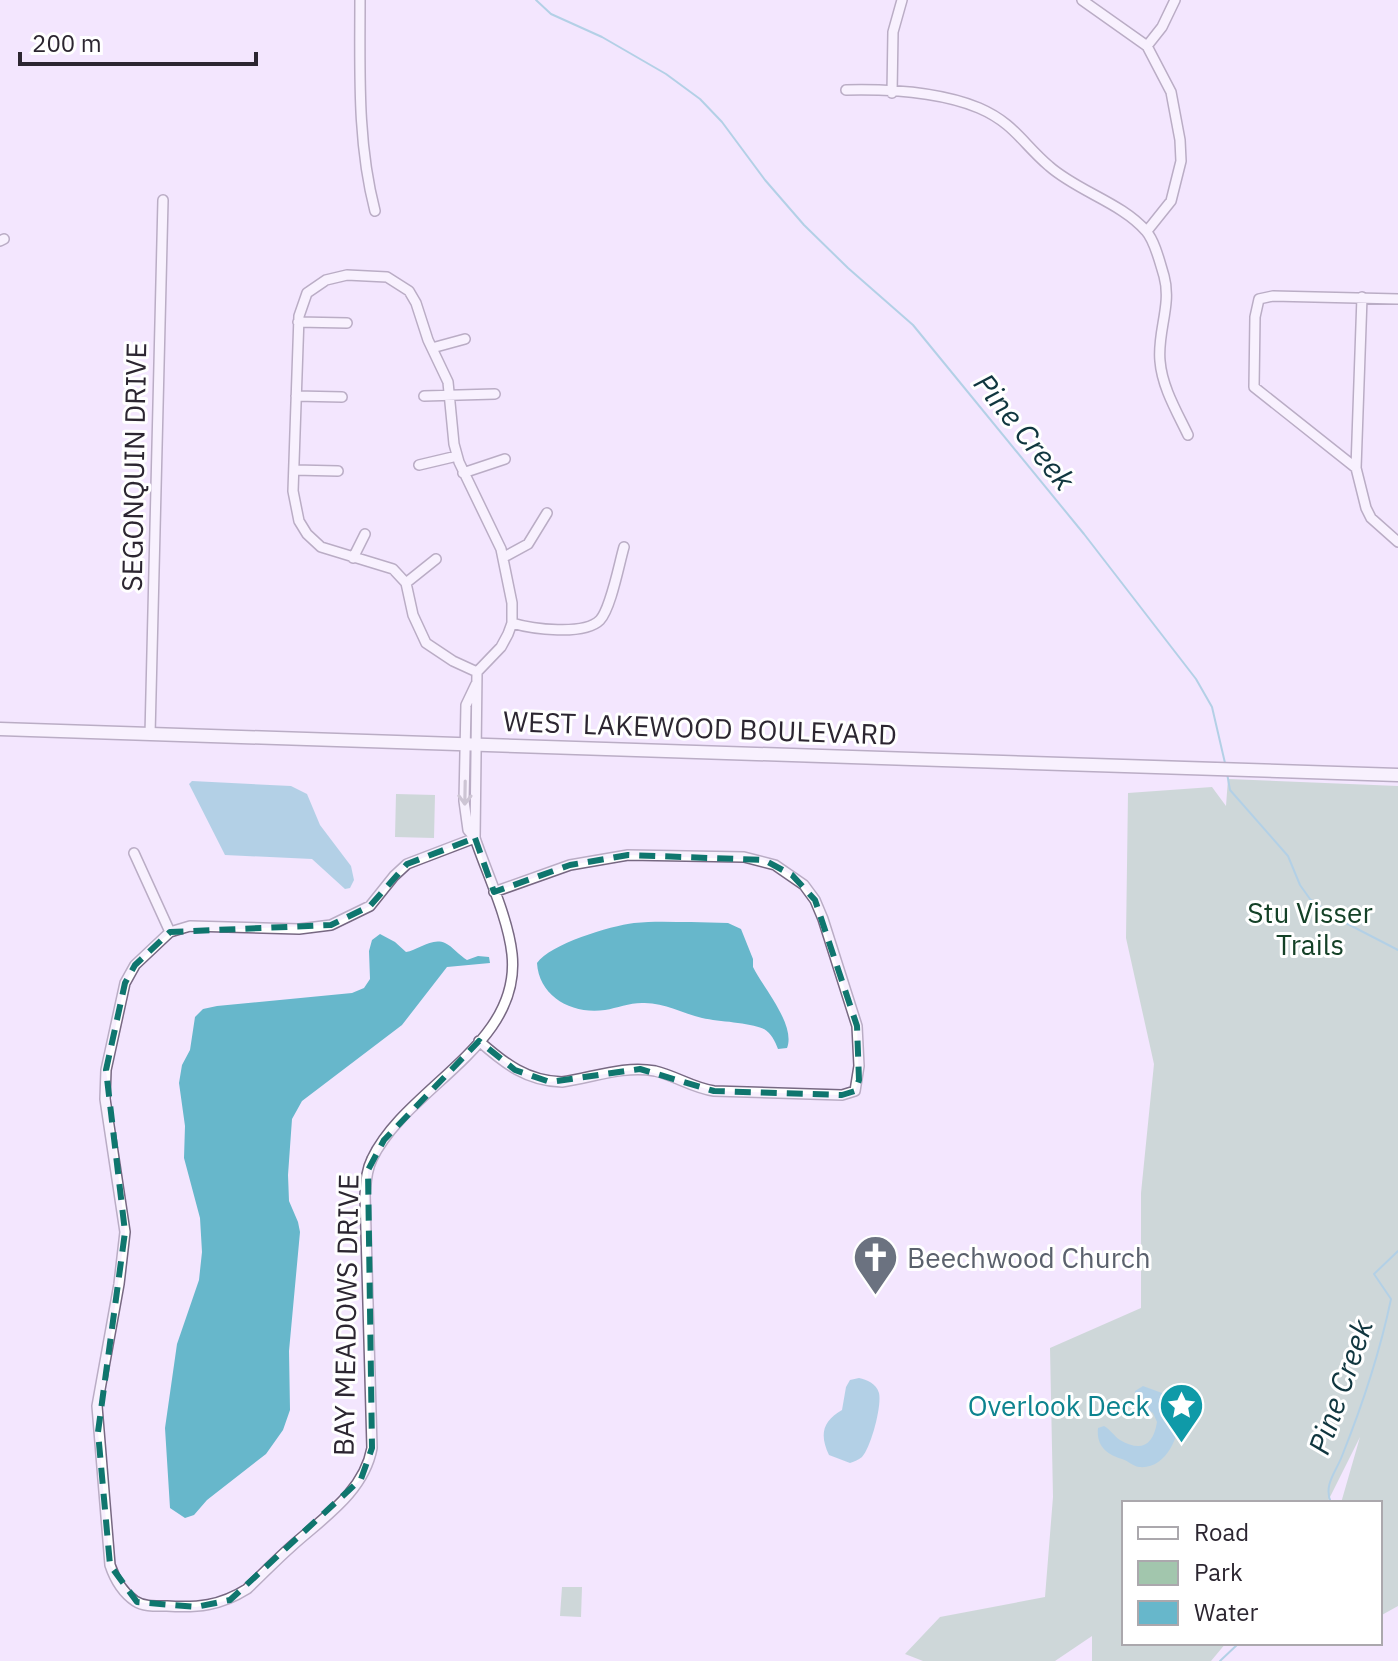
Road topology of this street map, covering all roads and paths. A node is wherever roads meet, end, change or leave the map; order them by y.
1 (360, 0) edge
2 (902, 0) edge
3 (1082, 0) edge
4 (1175, 0) edge
5 (1147, 46) junction
6 (846, 90) dead end
7 (892, 93) junction
8 (163, 200) dead end
9 (375, 211) dead end
10 (1147, 231) junction
11 (1362, 297) junction
12 (1398, 299) edge
13 (298, 322) junction
14 (347, 323) dead end
15 (465, 339) dead end
16 (432, 348) junction
17 (495, 394) dead end
18 (296, 396) junction
19 (424, 396) dead end
20 (450, 396) junction
21 (342, 397) dead end
22 (1188, 435) dead end
23 (457, 456) junction
24 (505, 459) dead end
25 (419, 465) dead end
26 (1356, 468) junction
27 (294, 470) junction
28 (338, 471) dead end
29 (463, 473) junction
30 (547, 513) dead end
31 (365, 534) dead end
32 (1398, 542) edge
33 (624, 547) dead end
34 (504, 557) junction
35 (353, 558) junction
36 (436, 559) dead end
37 (406, 583) junction
38 (512, 623) junction
39 (477, 672) junction
40 (0, 729) edge
41 (150, 735) junction
42 (471, 745) junction
43 (1398, 775) edge
44 (475, 838) junction
45 (134, 853) dead end
46 (494, 892) junction
47 (170, 932) junction
48 (479, 1041) junction

1 - 9 street
2 - 7 street
3 - 5 street
4 - 5 street
5 - 10 street
6 - 7 street
7 - 10 street
8 - 41 street, SEGONQUIN DRIVE
10 - 22 street
11 - 12 street
11 - 26 street
11 - 26 street
13 - 14 street
13 - 16 street
13 - 18 street
15 - 16 street
16 - 20 street
17 - 20 street
18 - 21 street
18 - 27 street
19 - 20 street
20 - 23 street
23 - 25 street
23 - 29 street
24 - 29 street
26 - 32 street
27 - 28 street
27 - 35 street
29 - 34 street
30 - 34 street
31 - 35 street
33 - 38 street
34 - 38 street
35 - 37 street
36 - 37 street
37 - 39 street
38 - 39 street
39 - 42 street, BAY MEADOWS DRIVE
40 - 41 street, WEST LAKEWOOD BOULEVARD
41 - 42 street, WEST LAKEWOOD BOULEVARD
42 - 43 street, WEST LAKEWOOD BOULEVARD
42 - 44 street, BAY MEADOWS DRIVE
44 - 46 street, BAY MEADOWS DRIVE
44 - 47 street
45 - 47 street
46 - 48 street, BAY MEADOWS DRIVE
46 - 48 street
47 - 48 street, BAY MEADOWS DRIVE

